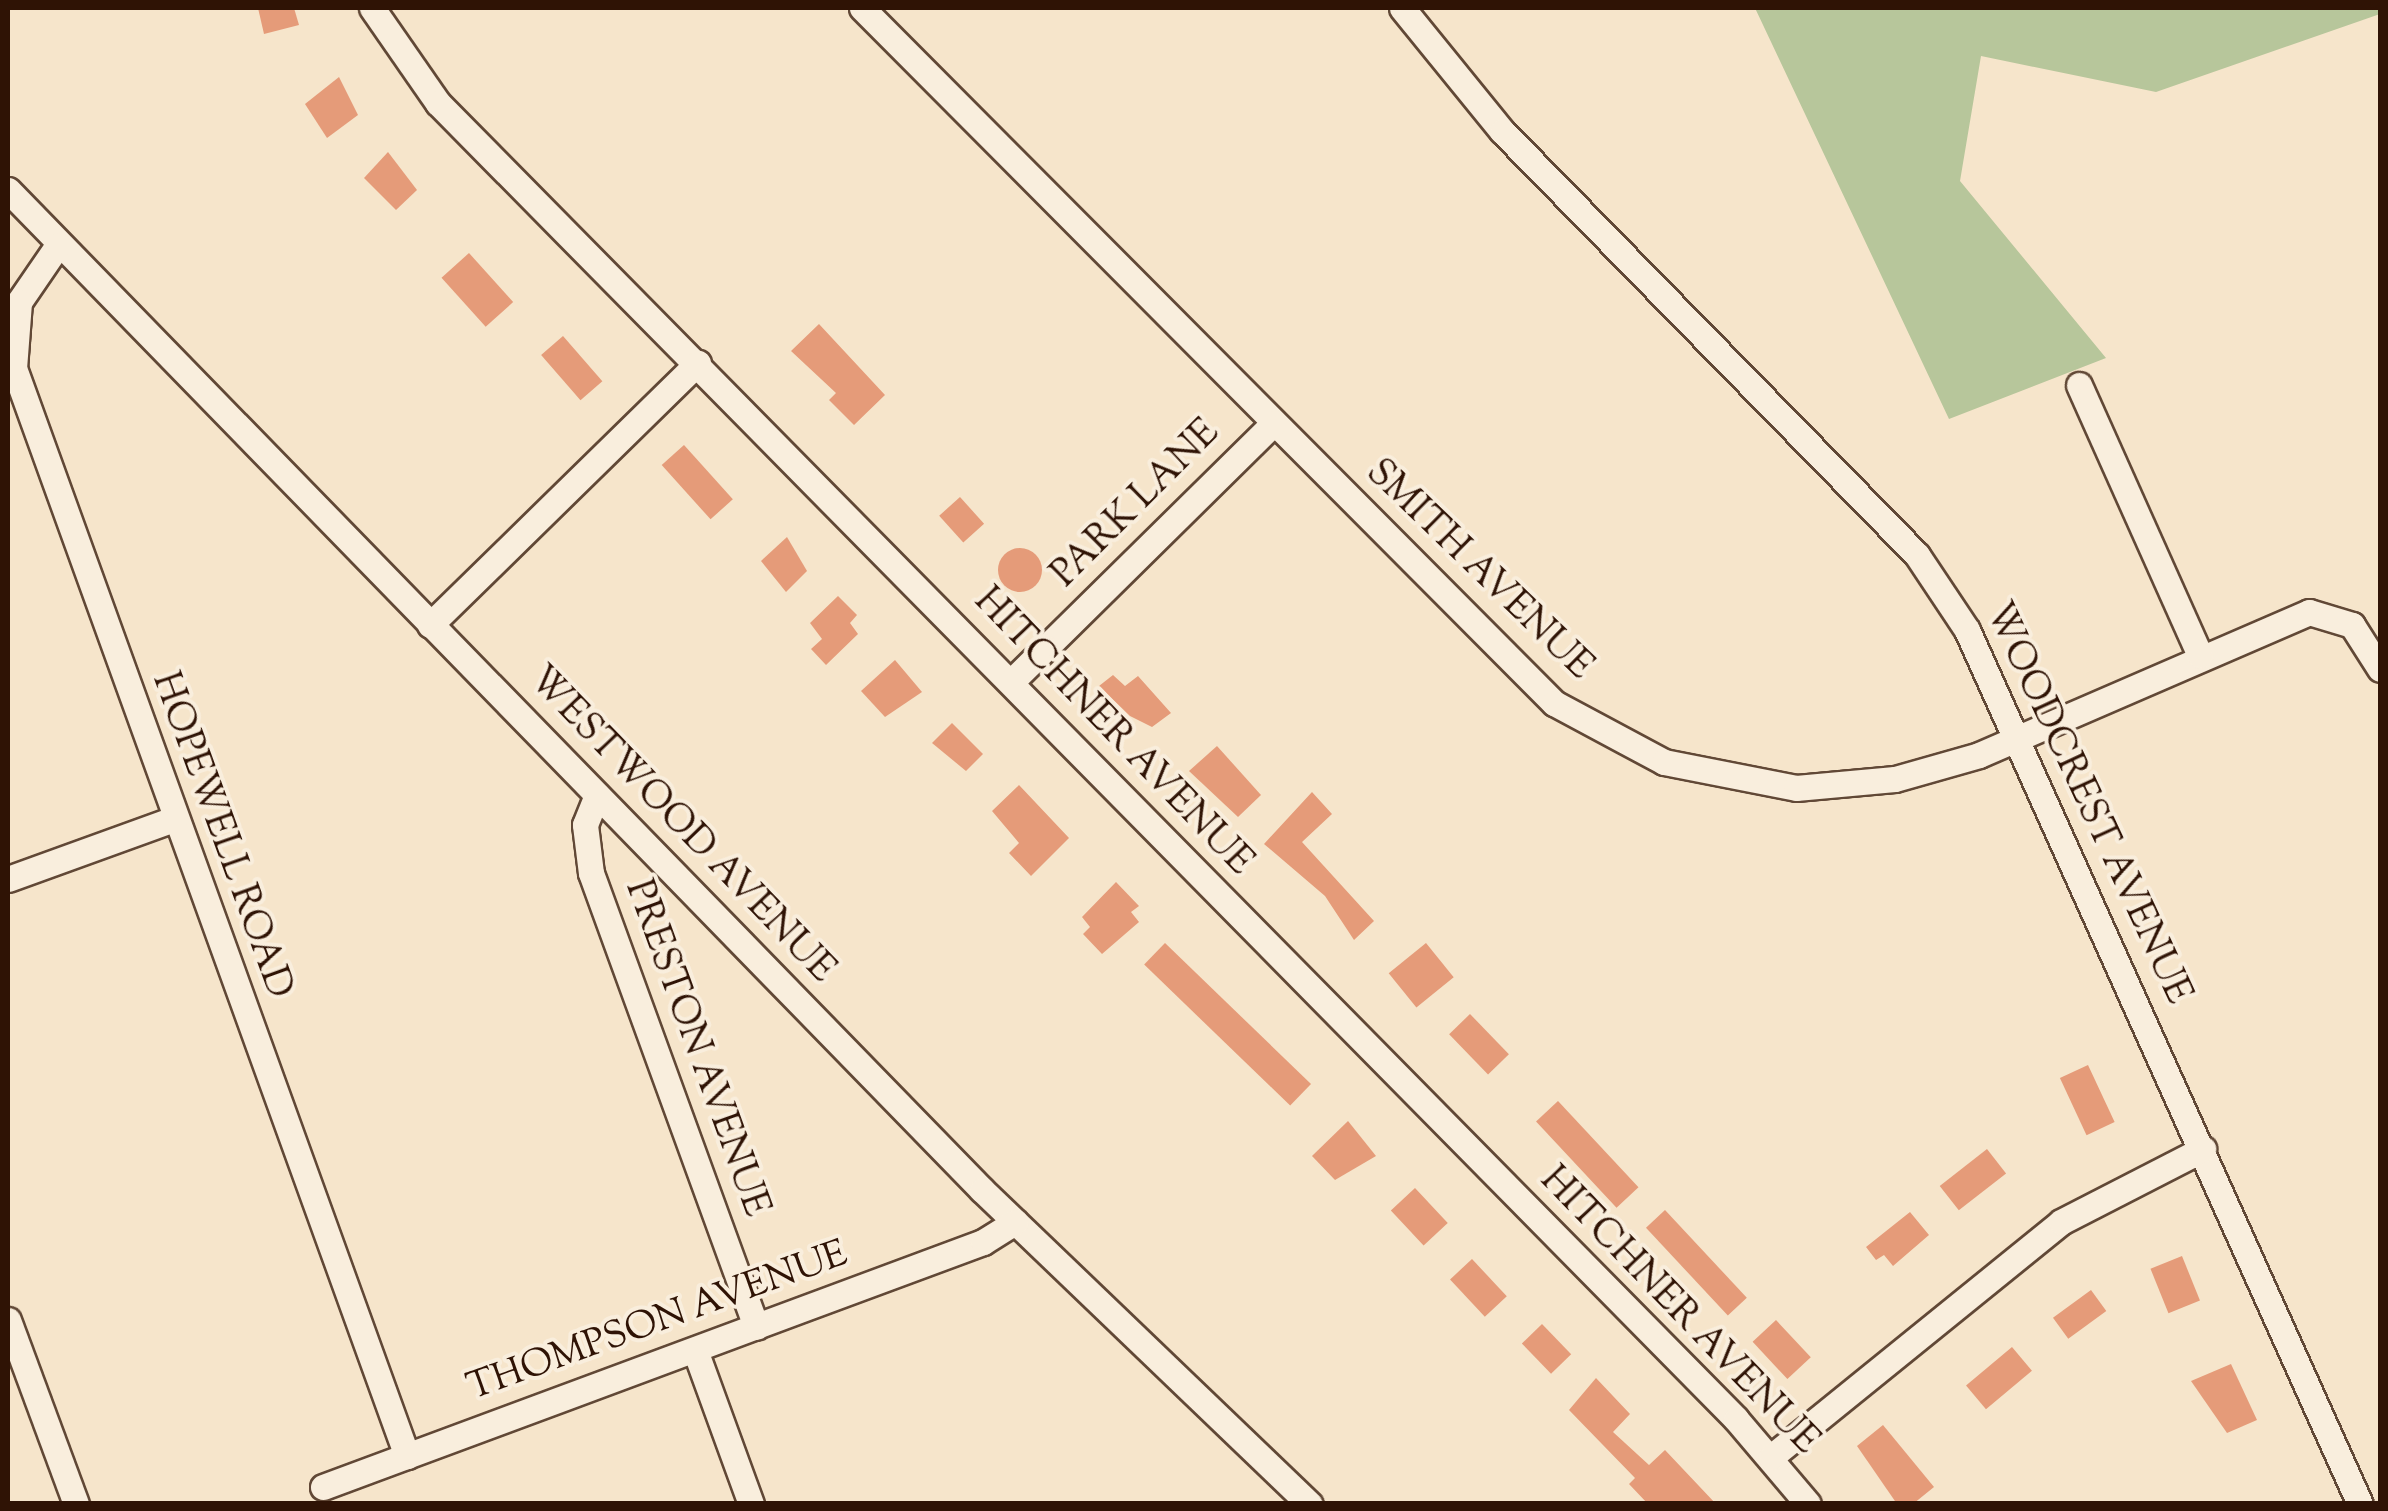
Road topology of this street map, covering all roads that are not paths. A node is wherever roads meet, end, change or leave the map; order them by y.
1 (372, 8) edge
2 (862, 8) edge
3 (1402, 8) edge
4 (8, 190) edge
5 (58, 245) junction
6 (698, 363) junction
7 (2079, 385) dead end
8 (1274, 423) junction
9 (430, 625) junction
10 (2200, 655) junction
11 (2380, 670) edge
12 (1011, 682) junction
13 (2020, 737) junction
14 (598, 794) junction
15 (174, 819) junction
16 (8, 879) edge
17 (2203, 1149) junction
18 (1015, 1222) junction
19 (8, 1320) edge
20 (756, 1327) junction
21 (696, 1350) junction
22 (408, 1456) junction
23 (1771, 1457) junction
24 (323, 1487) dead end
25 (76, 1504) edge
26 (752, 1504) edge
27 (1310, 1504) edge
28 (1808, 1504) edge
29 (2360, 1504) edge

1 - 6 street, HITCHNER AVENUE
2 - 8 street, SMITH AVENUE
3 - 13 street, WOODCREST AVENUE
4 - 5 street, WESTWOOD AVENUE
5 - 9 street, WESTWOOD AVENUE
5 - 15 street, HOPEWELL ROAD
6 - 9 street
6 - 12 street, HITCHNER AVENUE
7 - 10 street
8 - 12 street, PARK LANE
8 - 13 street, SMITH AVENUE
9 - 14 street, WESTWOOD AVENUE
10 - 11 street, SMITH AVENUE
10 - 13 street, SMITH AVENUE
12 - 23 street, HITCHNER AVENUE
13 - 17 street, WOODCREST AVENUE
14 - 18 street, WESTWOOD AVENUE
14 - 20 street, PRESTON AVENUE
15 - 16 street
15 - 22 street, HOPEWELL ROAD
17 - 23 street
17 - 29 street, WOODCREST AVENUE
18 - 20 street, THOMPSON AVENUE
18 - 27 street, WESTWOOD AVENUE
19 - 25 street
20 - 21 street, THOMPSON AVENUE
21 - 22 street, THOMPSON AVENUE
21 - 26 street
22 - 24 street, THOMPSON AVENUE
23 - 28 street, HITCHNER AVENUE

